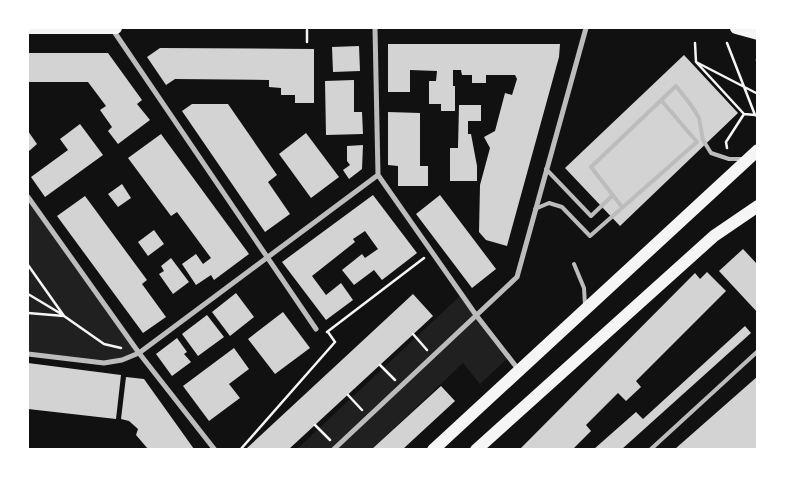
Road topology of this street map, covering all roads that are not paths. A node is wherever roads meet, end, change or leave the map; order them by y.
1 (28, 28) edge
2 (111, 28) edge
3 (116, 28) edge
4 (375, 28) edge
5 (586, 28) edge
6 (736, 28) edge
7 (758, 34) edge
8 (661, 100) junction
9 (758, 150) edge
10 (747, 159) junction
11 (546, 169) junction
12 (378, 175) junction
13 (613, 195) junction
14 (28, 197) edge
15 (758, 206) edge
16 (622, 207) junction
17 (536, 210) junction
18 (268, 257) junction
19 (574, 264) dead end
20 (586, 309) junction
21 (476, 315) junction
22 (316, 329) road end
23 (758, 351) edge
24 (139, 352) junction
25 (28, 354) edge
26 (519, 371) junction
27 (335, 448) edge
28 (215, 450) edge
29 (433, 450) edge
30 (476, 450) edge
31 (650, 450) edge

1 - 2 main road
2 - 3 main road
2 - 18 street
4 - 12 street
5 - 11 street
6 - 7 main road
8 - 10 lane
8 - 13 lane
8 - 16 lane
9 - 10 main road
10 - 20 main road
11 - 13 lane
11 - 17 street
12 - 18 street
12 - 21 street
13 - 16 lane
14 - 24 street
15 - 30 main road
16 - 17 lane
17 - 21 street
18 - 22 street
18 - 24 street
19 - 20 lane
20 - 26 main road
21 - 26 street
21 - 27 street
23 - 31 lane
24 - 25 street
24 - 28 street
26 - 29 main road

